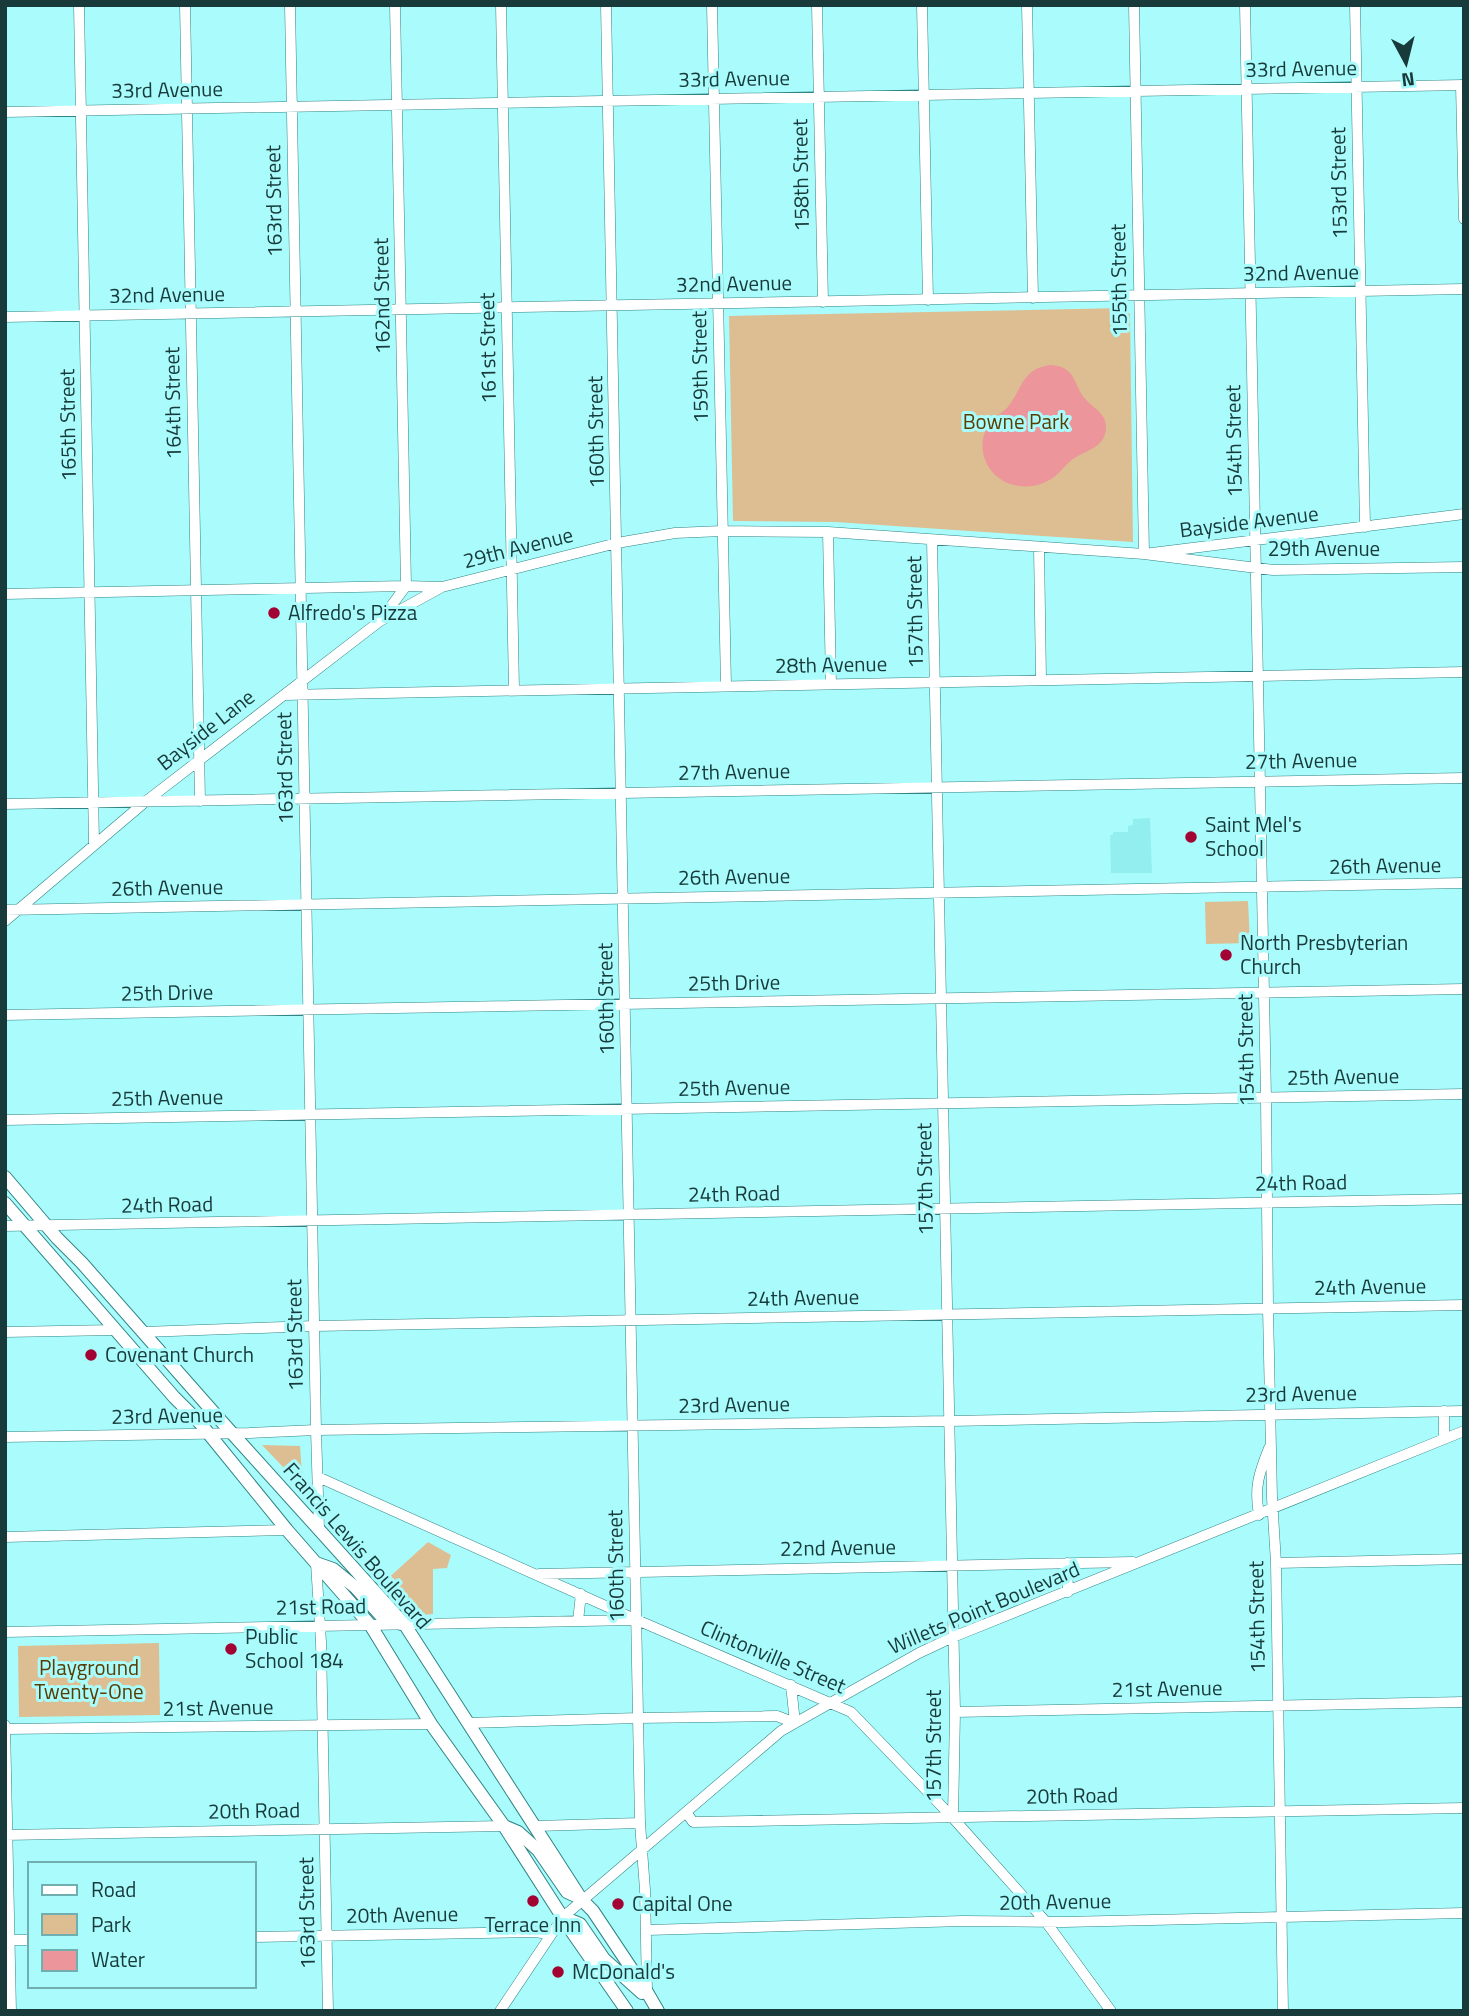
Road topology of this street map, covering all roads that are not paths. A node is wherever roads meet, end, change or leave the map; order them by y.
1 (79, 5) edge
2 (185, 5) edge
3 (290, 5) edge
4 (395, 5) edge
5 (501, 5) edge
6 (606, 5) edge
7 (712, 5) edge
8 (817, 5) edge
9 (922, 5) edge
10 (1027, 5) edge
11 (1134, 5) edge
12 (1245, 5) edge
13 (1354, 5) edge
14 (1462, 85) edge
15 (1356, 87) junction
16 (1247, 89) junction
17 (1135, 91) junction
18 (1029, 93) junction
19 (924, 95) junction
20 (819, 97) junction
21 (713, 99) junction
22 (608, 101) junction
23 (503, 103) junction
24 (397, 105) junction
25 (292, 107) junction
26 (187, 109) junction
27 (81, 111) junction
28 (5, 112) edge
29 (1464, 219) edge
30 (1464, 289) edge
31 (1360, 292) junction
32 (1251, 293) junction
33 (1139, 296) junction
34 (1033, 298) junction
35 (928, 300) junction
36 (823, 302) junction
37 (718, 303) junction
38 (612, 305) junction
39 (506, 307) junction
40 (401, 309) junction
41 (295, 311) junction
42 (190, 313) junction
43 (85, 315) junction
44 (5, 317) edge
45 (1464, 513) edge
46 (1364, 527) junction
47 (722, 531) junction
48 (828, 532) junction
49 (932, 540) junction
50 (1255, 540) junction
51 (617, 543) junction
52 (1039, 547) junction
53 (1144, 555) junction
54 (1464, 567) edge
55 (1256, 568) junction
56 (512, 569) junction
57 (406, 586) junction
58 (442, 587) junction
59 (302, 588) junction
60 (196, 590) junction
61 (90, 592) junction
62 (5, 594) edge
63 (380, 621) junction
64 (1464, 672) edge
65 (1258, 676) junction
66 (303, 680) junction
67 (1041, 680) junction
68 (935, 682) junction
69 (831, 684) junction
70 (726, 686) junction
71 (619, 688) junction
72 (514, 690) junction
73 (284, 695) junction
74 (303, 695) junction
75 (199, 761) junction
76 (1464, 778) edge
77 (1261, 781) junction
78 (937, 788) junction
79 (621, 793) junction
80 (305, 799) junction
81 (200, 801) junction
82 (145, 802) junction
83 (94, 803) junction
84 (5, 804) edge
85 (94, 844) junction
86 (1464, 883) edge
87 (1262, 887) junction
88 (939, 893) junction
89 (623, 899) junction
90 (307, 905) junction
91 (18, 909) junction
92 (5, 910) edge
93 (5, 921) edge
94 (1464, 989) edge
95 (1264, 992) junction
96 (941, 998) junction
97 (625, 1004) junction
98 (309, 1010) junction
99 (5, 1016) edge
100 (1464, 1094) edge
101 (1266, 1098) junction
102 (943, 1104) junction
103 (627, 1110) junction
104 (311, 1115) junction
105 (5, 1120) edge
106 (5, 1177) edge
107 (1464, 1199) edge
108 (5, 1203) edge
109 (1268, 1203) junction
110 (945, 1209) junction
111 (629, 1215) junction
112 (313, 1221) junction
113 (5, 1226) edge
114 (47, 1226) junction
115 (25, 1227) junction
116 (1464, 1305) edge
117 (1268, 1308) junction
118 (947, 1315) junction
119 (631, 1320) junction
120 (314, 1326) junction
121 (115, 1330) junction
122 (5, 1332) edge
123 (143, 1332) junction
124 (1444, 1411) junction
125 (1464, 1411) edge
126 (1271, 1413) junction
127 (949, 1421) junction
128 (633, 1426) junction
129 (316, 1430) junction
130 (1464, 1432) edge
131 (209, 1434) junction
132 (233, 1434) junction
133 (5, 1437) edge
134 (1444, 1439) junction
135 (1271, 1443) junction
136 (318, 1477) junction
137 (1273, 1509) junction
138 (1259, 1515) junction
139 (287, 1530) junction
140 (319, 1530) junction
141 (5, 1537) edge
142 (1464, 1559) edge
143 (1140, 1562) junction
144 (316, 1563) junction
145 (1067, 1563) junction
146 (1276, 1563) junction
147 (952, 1566) junction
148 (635, 1571) junction
149 (536, 1574) junction
150 (1068, 1591) junction
151 (580, 1594) junction
152 (637, 1620) junction
153 (578, 1621) junction
154 (405, 1625) junction
155 (372, 1626) junction
156 (319, 1627) junction
157 (5, 1632) edge
158 (953, 1637) junction
159 (790, 1685) junction
160 (1464, 1702) edge
161 (830, 1703) junction
162 (1277, 1706) junction
163 (954, 1712) junction
164 (638, 1718) junction
165 (468, 1723) junction
166 (795, 1723) junction
167 (431, 1724) junction
168 (322, 1726) junction
169 (5, 1727) edge
170 (1464, 1808) edge
171 (1279, 1811) junction
172 (686, 1812) junction
173 (953, 1818) junction
174 (640, 1823) junction
175 (504, 1826) junction
176 (536, 1826) junction
177 (324, 1829) junction
178 (6, 1835) edge
179 (642, 1850) junction
180 (582, 1900) junction
181 (1464, 1913) edge
182 (1281, 1916) junction
183 (563, 1917) junction
184 (1046, 1922) junction
185 (647, 1930) junction
186 (550, 1934) junction
187 (326, 1936) junction
188 (256, 1937) edge
189 (7, 1940) edge
190 (28, 1940) edge
191 (653, 2002) edge
192 (11, 2011) edge
193 (328, 2011) edge
194 (500, 2011) edge
195 (626, 2011) edge
196 (1111, 2011) edge
197 (1283, 2011) edge

1 - 27 street, 165th Street
2 - 26 street, 164th Street
3 - 25 street, 163rd Street
4 - 24 street, 162nd Street
5 - 23 street, 161st Street
6 - 22 street, 160th Street
7 - 21 street, 159th Street
8 - 20 street, 158th Street
9 - 19 street
10 - 18 street
11 - 17 street, 155th Street
12 - 16 street, 154th Street
13 - 15 street, 153rd Street
14 - 15 street, 33rd Avenue
14 - 29 street
15 - 16 street, 33rd Avenue
15 - 31 street, 153rd Street
16 - 17 street, 33rd Avenue
16 - 32 street, 154th Street
17 - 18 street, 33rd Avenue
17 - 33 street, 155th Street
18 - 19 street, 33rd Avenue
18 - 34 street
19 - 20 street, 33rd Avenue
19 - 35 street
20 - 21 street, 33rd Avenue
20 - 36 street, 158th Street
21 - 22 street, 33rd Avenue
21 - 37 street, 159th Street
22 - 23 street, 33rd Avenue
22 - 38 street, 160th Street
23 - 24 street, 33rd Avenue
23 - 39 street, 161st Street
24 - 25 street, 33rd Avenue
24 - 40 street, 162nd Street
25 - 26 street, 33rd Avenue
25 - 41 street, 163rd Street
26 - 27 street, 33rd Avenue
26 - 42 street, 164th Street
27 - 28 street, 33rd Avenue
27 - 43 street, 165th Street
30 - 31 street, 32nd Avenue
31 - 32 street, 32nd Avenue
31 - 46 street, 153rd Street
32 - 33 street, 32nd Avenue
32 - 50 street, 154th Street
33 - 34 street, 32nd Avenue
33 - 53 street, 155th Street
34 - 35 street, 32nd Avenue
35 - 36 street, 32nd Avenue
36 - 37 street, 32nd Avenue
37 - 38 street, 32nd Avenue
37 - 47 street, 159th Street
38 - 39 street, 32nd Avenue
38 - 51 street, 160th Street
39 - 40 street, 32nd Avenue
39 - 56 street, 161st Street
40 - 41 street, 32nd Avenue
40 - 57 street, 162nd Street
41 - 42 street, 32nd Avenue
41 - 59 street, 163rd Street
42 - 43 street, 32nd Avenue
42 - 60 street, 164th Street
43 - 44 street, 32nd Avenue
43 - 61 street, 165th Street
45 - 46 street, Bayside Avenue
46 - 50 street, Bayside Avenue
47 - 48 street, 29th Avenue
47 - 51 street, 29th Avenue
47 - 70 street, 159th Street
48 - 49 street, 29th Avenue
48 - 69 street
49 - 52 street, 29th Avenue
49 - 68 street, 157th Street
50 - 53 street, Bayside Avenue
50 - 55 street, 154th Street
51 - 56 street, 29th Avenue
51 - 71 street, 160th Street
52 - 53 street, Bayside Avenue
52 - 67 street
53 - 55 street, 29th Avenue
54 - 55 street, 29th Avenue
55 - 65 street, 154th Street
56 - 58 street, 29th Avenue
56 - 72 street, 161st Street
57 - 58 street, 29th Avenue
57 - 59 street, 29th Avenue
57 - 63 street
58 - 63 street, Bayside Lane
59 - 60 street, 29th Avenue
59 - 66 street, 163rd Street
60 - 61 street, 29th Avenue
60 - 75 street, 164th Street
61 - 62 street, 29th Avenue
61 - 83 street, 165th Street
63 - 66 street, Bayside Lane
64 - 65 street, 28th Avenue
65 - 67 street, 28th Avenue
65 - 77 street, 154th Street
66 - 73 street, Bayside Lane
66 - 74 street, 163rd Street
67 - 68 street, 28th Avenue
68 - 69 street, 28th Avenue
68 - 78 street, 157th Street
69 - 70 street, 28th Avenue
70 - 71 street, 28th Avenue
71 - 72 street, 28th Avenue
71 - 79 street, 160th Street
72 - 74 street, 28th Avenue
73 - 74 street, 28th Avenue
73 - 75 street, Bayside Lane
74 - 80 street, 163rd Street
75 - 81 street, 164th Street
75 - 82 street, Bayside Lane
76 - 77 street, 27th Avenue
77 - 78 street, 27th Avenue
77 - 87 street, 154th Street
78 - 79 street, 27th Avenue
78 - 88 street, 157th Street
79 - 80 street, 27th Avenue
79 - 89 street, 160th Street
80 - 81 street, 27th Avenue
80 - 90 street, 163rd Street
81 - 82 street, 27th Avenue
82 - 83 street, 27th Avenue
82 - 85 street, Bayside Lane
83 - 84 street, 27th Avenue
83 - 85 street, 165th Street
85 - 91 street, Bayside Lane
86 - 87 street, 26th Avenue
87 - 88 street, 26th Avenue
87 - 95 street, 154th Street
88 - 89 street, 26th Avenue
88 - 96 street, 157th Street
89 - 90 street, 26th Avenue
89 - 97 street, 160th Street
90 - 91 street, 26th Avenue
90 - 98 street, 163rd Street
91 - 92 street, 26th Avenue
91 - 93 street, Bayside Lane
94 - 95 street, 25th Drive
95 - 96 street, 25th Drive
95 - 101 street, 154th Street
96 - 97 street, 25th Drive
96 - 102 street, 157th Street
97 - 98 street, 25th Drive
97 - 103 street, 160th Street
98 - 99 street, 25th Drive
98 - 104 street, 163rd Street
100 - 101 street, 25th Avenue
101 - 102 street, 25th Avenue
101 - 109 street, 154th Street
102 - 103 street, 25th Avenue
102 - 110 street, 157th Street
103 - 104 street, 25th Avenue
103 - 111 street, 160th Street
104 - 105 street, 25th Avenue
104 - 112 street, 163rd Street
106 - 114 main road, Francis Lewis Boulevard
107 - 109 street, 24th Road
108 - 115 main road, Francis Lewis Boulevard
109 - 110 street, 24th Road
109 - 117 street, 154th Street
110 - 111 street, 24th Road
110 - 118 street, 157th Street
111 - 112 street, 24th Road
111 - 119 street, 160th Street
112 - 114 street, 24th Road
112 - 120 street, 163rd Street
113 - 115 street, 24th Road
114 - 115 street, 24th Road
114 - 123 main road, Francis Lewis Boulevard
115 - 121 main road, Francis Lewis Boulevard
116 - 117 street, 24th Avenue
117 - 118 street, 24th Avenue
117 - 126 street, 154th Street
118 - 119 street, 24th Avenue
118 - 127 street, 157th Street
119 - 120 street, 24th Avenue
119 - 128 street, 160th Street
120 - 123 street, 24th Avenue
120 - 129 street, 163rd Street
121 - 122 street
121 - 131 main road, Francis Lewis Boulevard
123 - 132 main road, Francis Lewis Boulevard
124 - 125 street, 23rd Avenue
124 - 126 street, 23rd Avenue
124 - 134 street
126 - 127 street, 23rd Avenue
126 - 135 street, 154th Street
127 - 128 street, 23rd Avenue
127 - 147 street, 157th Street
128 - 129 street, 23rd Avenue
128 - 148 street, 160th Street
129 - 132 street, 23rd Avenue
129 - 136 street, 163rd Street
130 - 134 street, Willets Point Boulevard
131 - 132 street, 23rd Avenue
131 - 133 street, 23rd Avenue
131 - 139 main road, Francis Lewis Boulevard
132 - 140 main road, Francis Lewis Boulevard
134 - 137 street, Willets Point Boulevard
135 - 137 street, 154th Street
135 - 138 street
136 - 140 street, 163rd Street
136 - 149 street, Clintonville Street
137 - 138 street, Willets Point Boulevard
137 - 146 street, 154th Street
138 - 143 street, Willets Point Boulevard
139 - 141 street
139 - 144 main road, Francis Lewis Boulevard
140 - 154 main road, Francis Lewis Boulevard
142 - 146 street
143 - 145 street, 22nd Avenue
143 - 150 street, Willets Point Boulevard
144 - 154 main road
144 - 155 main road, Francis Lewis Boulevard
144 - 156 street, 163rd Street
145 - 147 street, 22nd Avenue
145 - 150 street
146 - 162 street, 154th Street
147 - 148 street, 22nd Avenue
147 - 158 street, 157th Street
148 - 149 street, 22nd Avenue
148 - 152 street, 160th Street
149 - 151 street, Clintonville Street
150 - 158 street, Willets Point Boulevard
151 - 152 street, Clintonville Street
151 - 153 street
152 - 153 street, 21st Road
152 - 159 street, Clintonville Street
152 - 164 street, 160th Street
153 - 154 street, 21st Road
154 - 155 street, 21st Road
154 - 165 main road, Francis Lewis Boulevard
155 - 156 street, 21st Road
155 - 167 main road, Francis Lewis Boulevard
156 - 157 street, 21st Road
156 - 168 street, 163rd Street
158 - 161 street, Willets Point Boulevard
158 - 163 street, 157th Street
159 - 161 street, Clintonville Street
159 - 166 street
160 - 162 street, 21st Avenue
161 - 166 street, Willets Point Boulevard
161 - 173 street, Clintonville Street
162 - 163 street, 21st Avenue
162 - 171 street, 154th Street
163 - 173 street, 157th Street
164 - 165 street
164 - 166 street
164 - 174 street, 160th Street
165 - 176 main road, Francis Lewis Boulevard
166 - 172 street, Willets Point Boulevard
167 - 168 street, 21st Avenue
167 - 175 main road, Francis Lewis Boulevard
168 - 169 street, 21st Avenue
168 - 177 street, 163rd Street
169 - 178 street
170 - 171 street, 20th Road
171 - 173 street, 20th Road
171 - 182 street, 154th Street
172 - 173 street, 20th Road
172 - 179 street, Willets Point Boulevard
173 - 184 street, Clintonville Street
174 - 176 street
174 - 179 street, 160th Street
175 - 177 street, 20th Road
175 - 180 main road
175 - 183 main road, Francis Lewis Boulevard
176 - 180 main road, Francis Lewis Boulevard
177 - 178 street, 20th Road
177 - 187 street, 163rd Street
178 - 189 street
179 - 180 street, Willets Point Boulevard
179 - 185 street, 160th Street
180 - 183 street, Willets Point Boulevard
180 - 191 main road, Francis Lewis Boulevard
181 - 182 street, 20th Avenue
182 - 184 street, 20th Avenue
182 - 197 street, 154th Street
183 - 186 street, Willets Point Boulevard
183 - 191 main road
183 - 195 main road, Francis Lewis Boulevard
184 - 185 street, 20th Avenue
184 - 196 street, Clintonville Street
185 - 191 street, 160th Street
186 - 187 street, 20th Avenue
186 - 194 street, Willets Point Boulevard
187 - 188 street, 20th Avenue
187 - 193 street, 163rd Street
189 - 190 street
189 - 192 street

